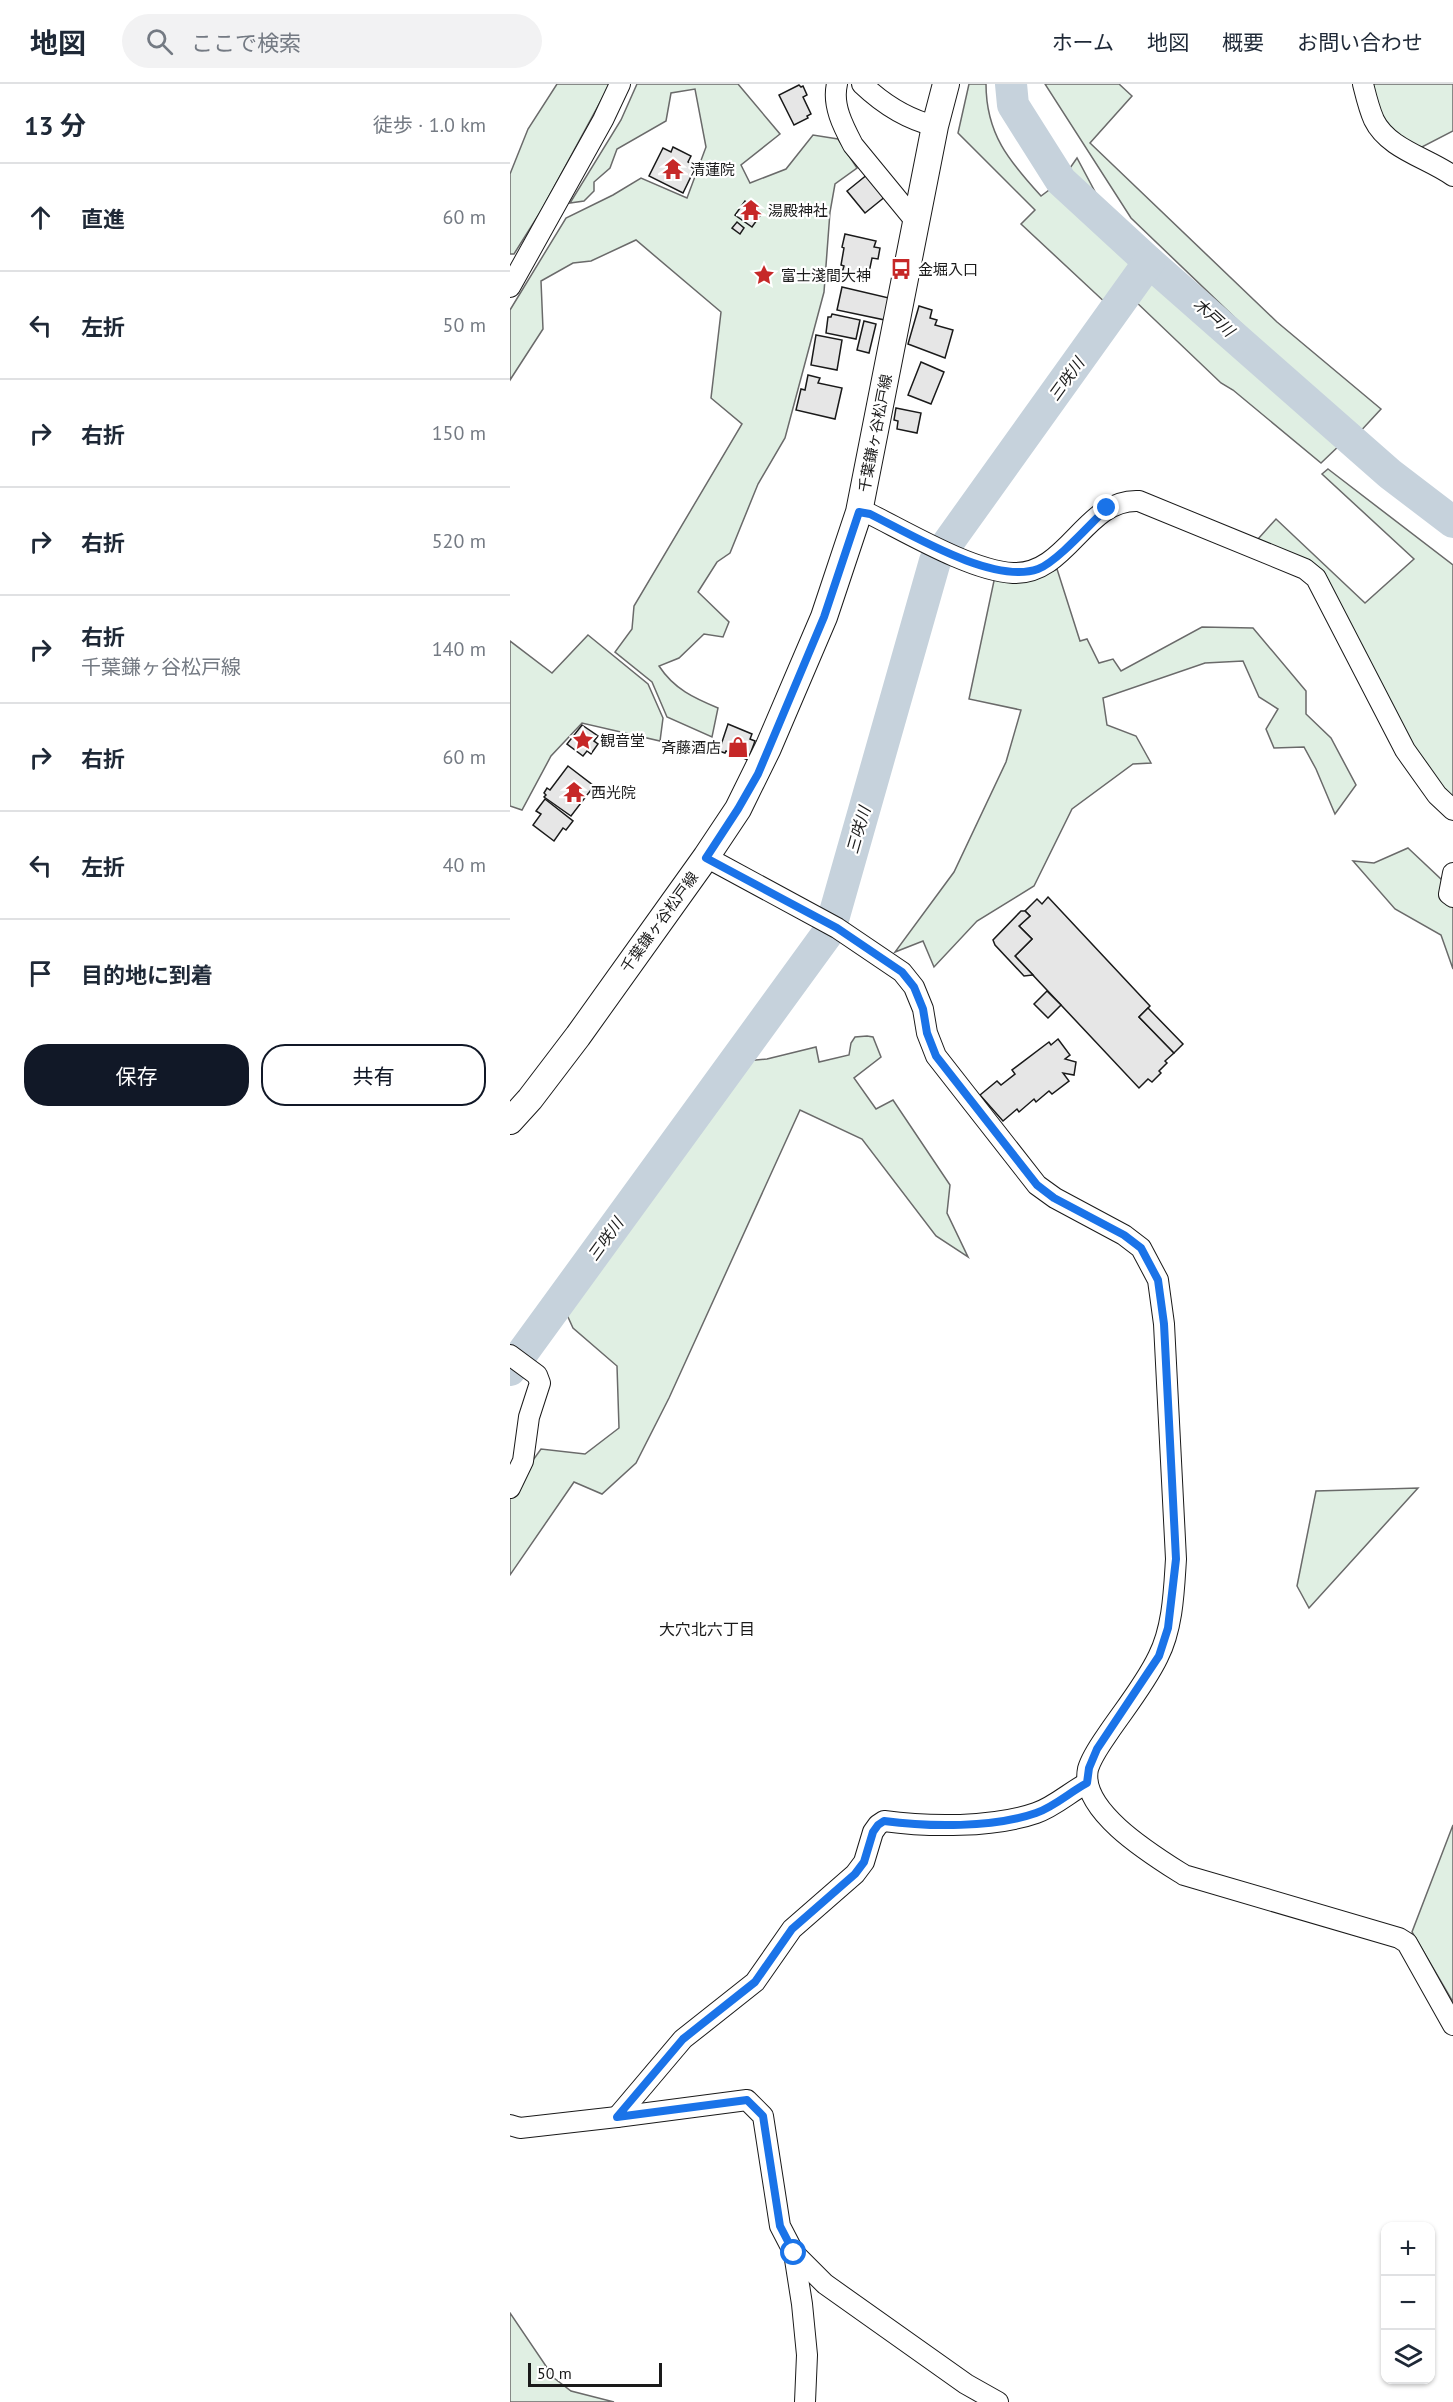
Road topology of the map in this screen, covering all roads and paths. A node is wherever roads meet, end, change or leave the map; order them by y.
1 (620, 84) edge
2 (837, 84) edge
3 (862, 84) edge
4 (946, 84) edge
5 (1363, 84) edge
6 (935, 126) junction
7 (1453, 176) edge
8 (917, 224) junction
9 (510, 287) edge
10 (859, 512) junction
11 (1453, 810) edge
12 (706, 858) junction
13 (1453, 873) edge
14 (1453, 897) edge
15 (510, 1121) edge
16 (514, 1358) edge
17 (510, 1488) edge
18 (1087, 1783) junction
19 (1453, 2025) edge
20 (617, 2117) junction
21 (510, 2125) edge
22 (794, 2253) junction
23 (805, 2402) edge
24 (998, 2402) edge

1 - 9 street
2 - 8 street
3 - 6 street
4 - 6 main road, 千葉鎌ヶ谷松戸線
5 - 7 street
6 - 8 main road, 千葉鎌ヶ谷松戸線
8 - 10 main road, 千葉鎌ヶ谷松戸線
10 - 11 street
10 - 12 main road, 千葉鎌ヶ谷松戸線
12 - 15 main road, 千葉鎌ヶ谷松戸線
12 - 18 street
13 - 14 street
16 - 17 street
18 - 19 street
18 - 20 street
20 - 21 street
20 - 22 street
22 - 23 street
22 - 24 street

